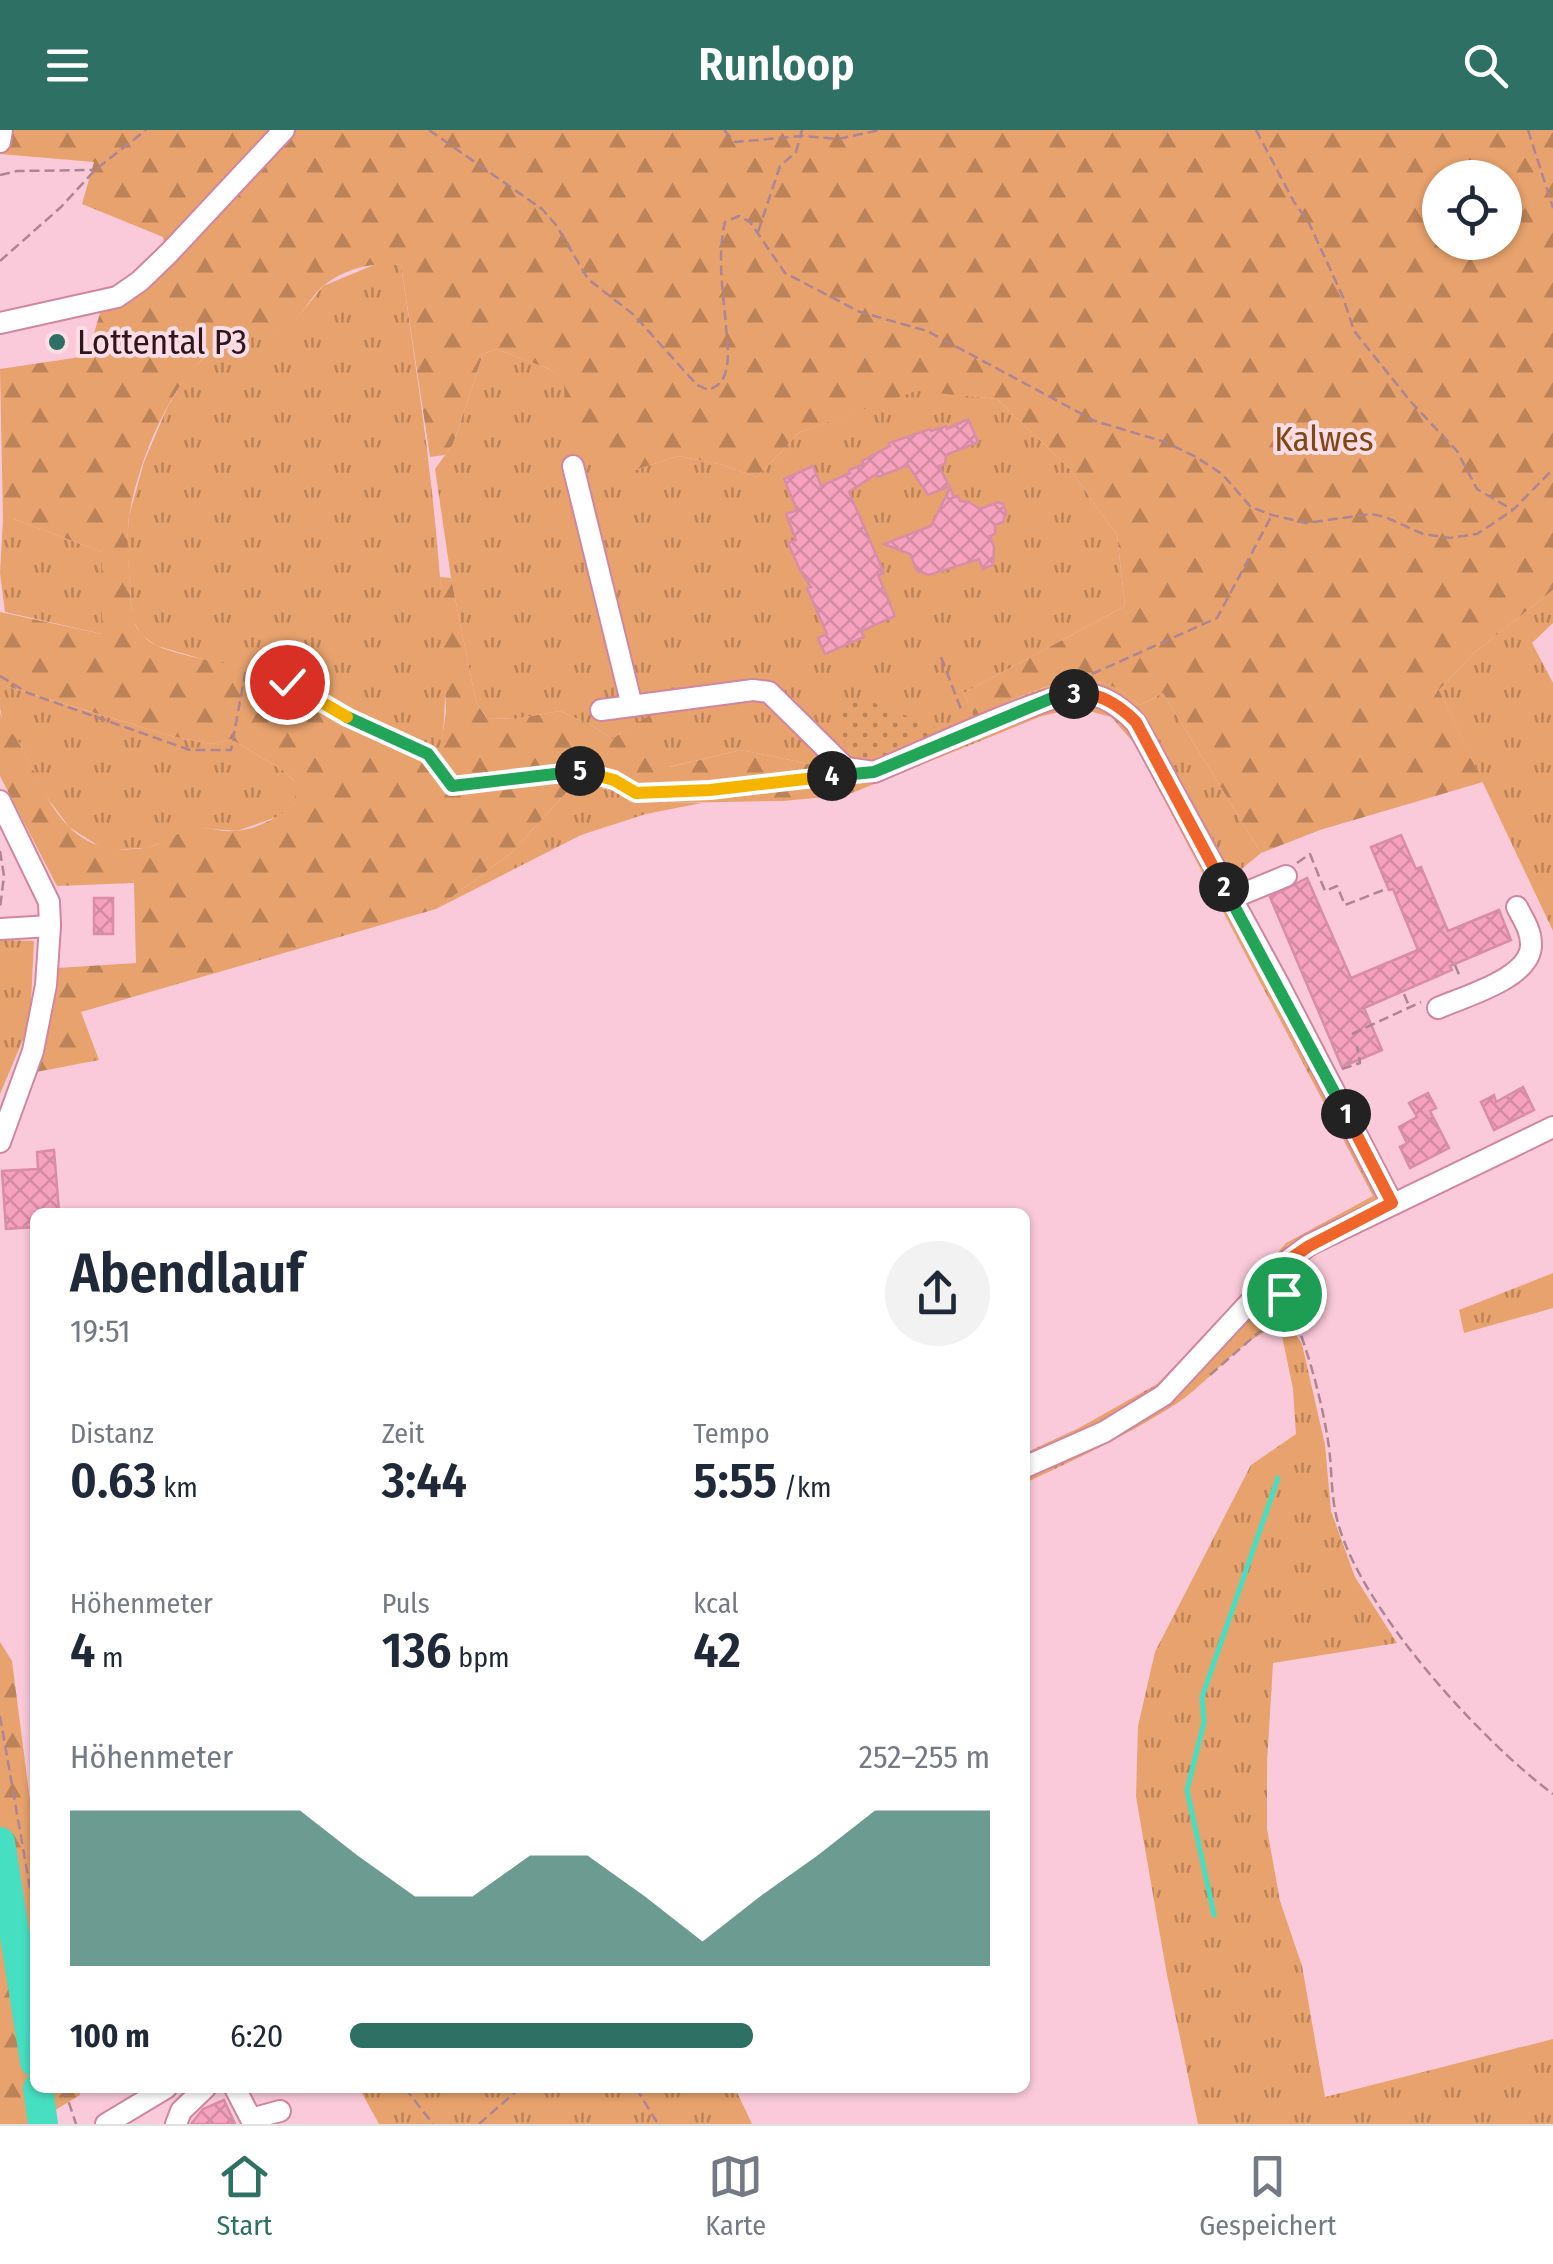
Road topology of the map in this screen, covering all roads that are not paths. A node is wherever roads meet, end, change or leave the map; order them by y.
1 (2, 130) edge
2 (284, 130) edge
3 (0, 142) edge
4 (0, 323) edge
5 (573, 466) dead end
6 (632, 706) junction
7 (601, 710) dead end
8 (0, 801) edge
9 (1286, 876) road end
10 (1230, 899) junction
11 (1517, 907) dead end
12 (50, 926) junction
13 (0, 928) edge
14 (1430, 1005) road end
15 (1553, 1127) edge
16 (0, 1142) edge
17 (1392, 1203) junction
18 (1030, 1465) edge
19 (158, 2093) edge
20 (197, 2093) edge
21 (238, 2093) edge
22 (280, 2111) dead end
23 (106, 2124) edge
24 (176, 2124) edge

1 - 3 street
2 - 4 street
5 - 6 street
6 - 7 street
6 - 10 street
8 - 12 street
9 - 10 street
10 - 17 street
11 - 14 street
12 - 13 street
12 - 16 street
15 - 17 street
17 - 18 street
19 - 23 street
20 - 24 street
21 - 22 street

